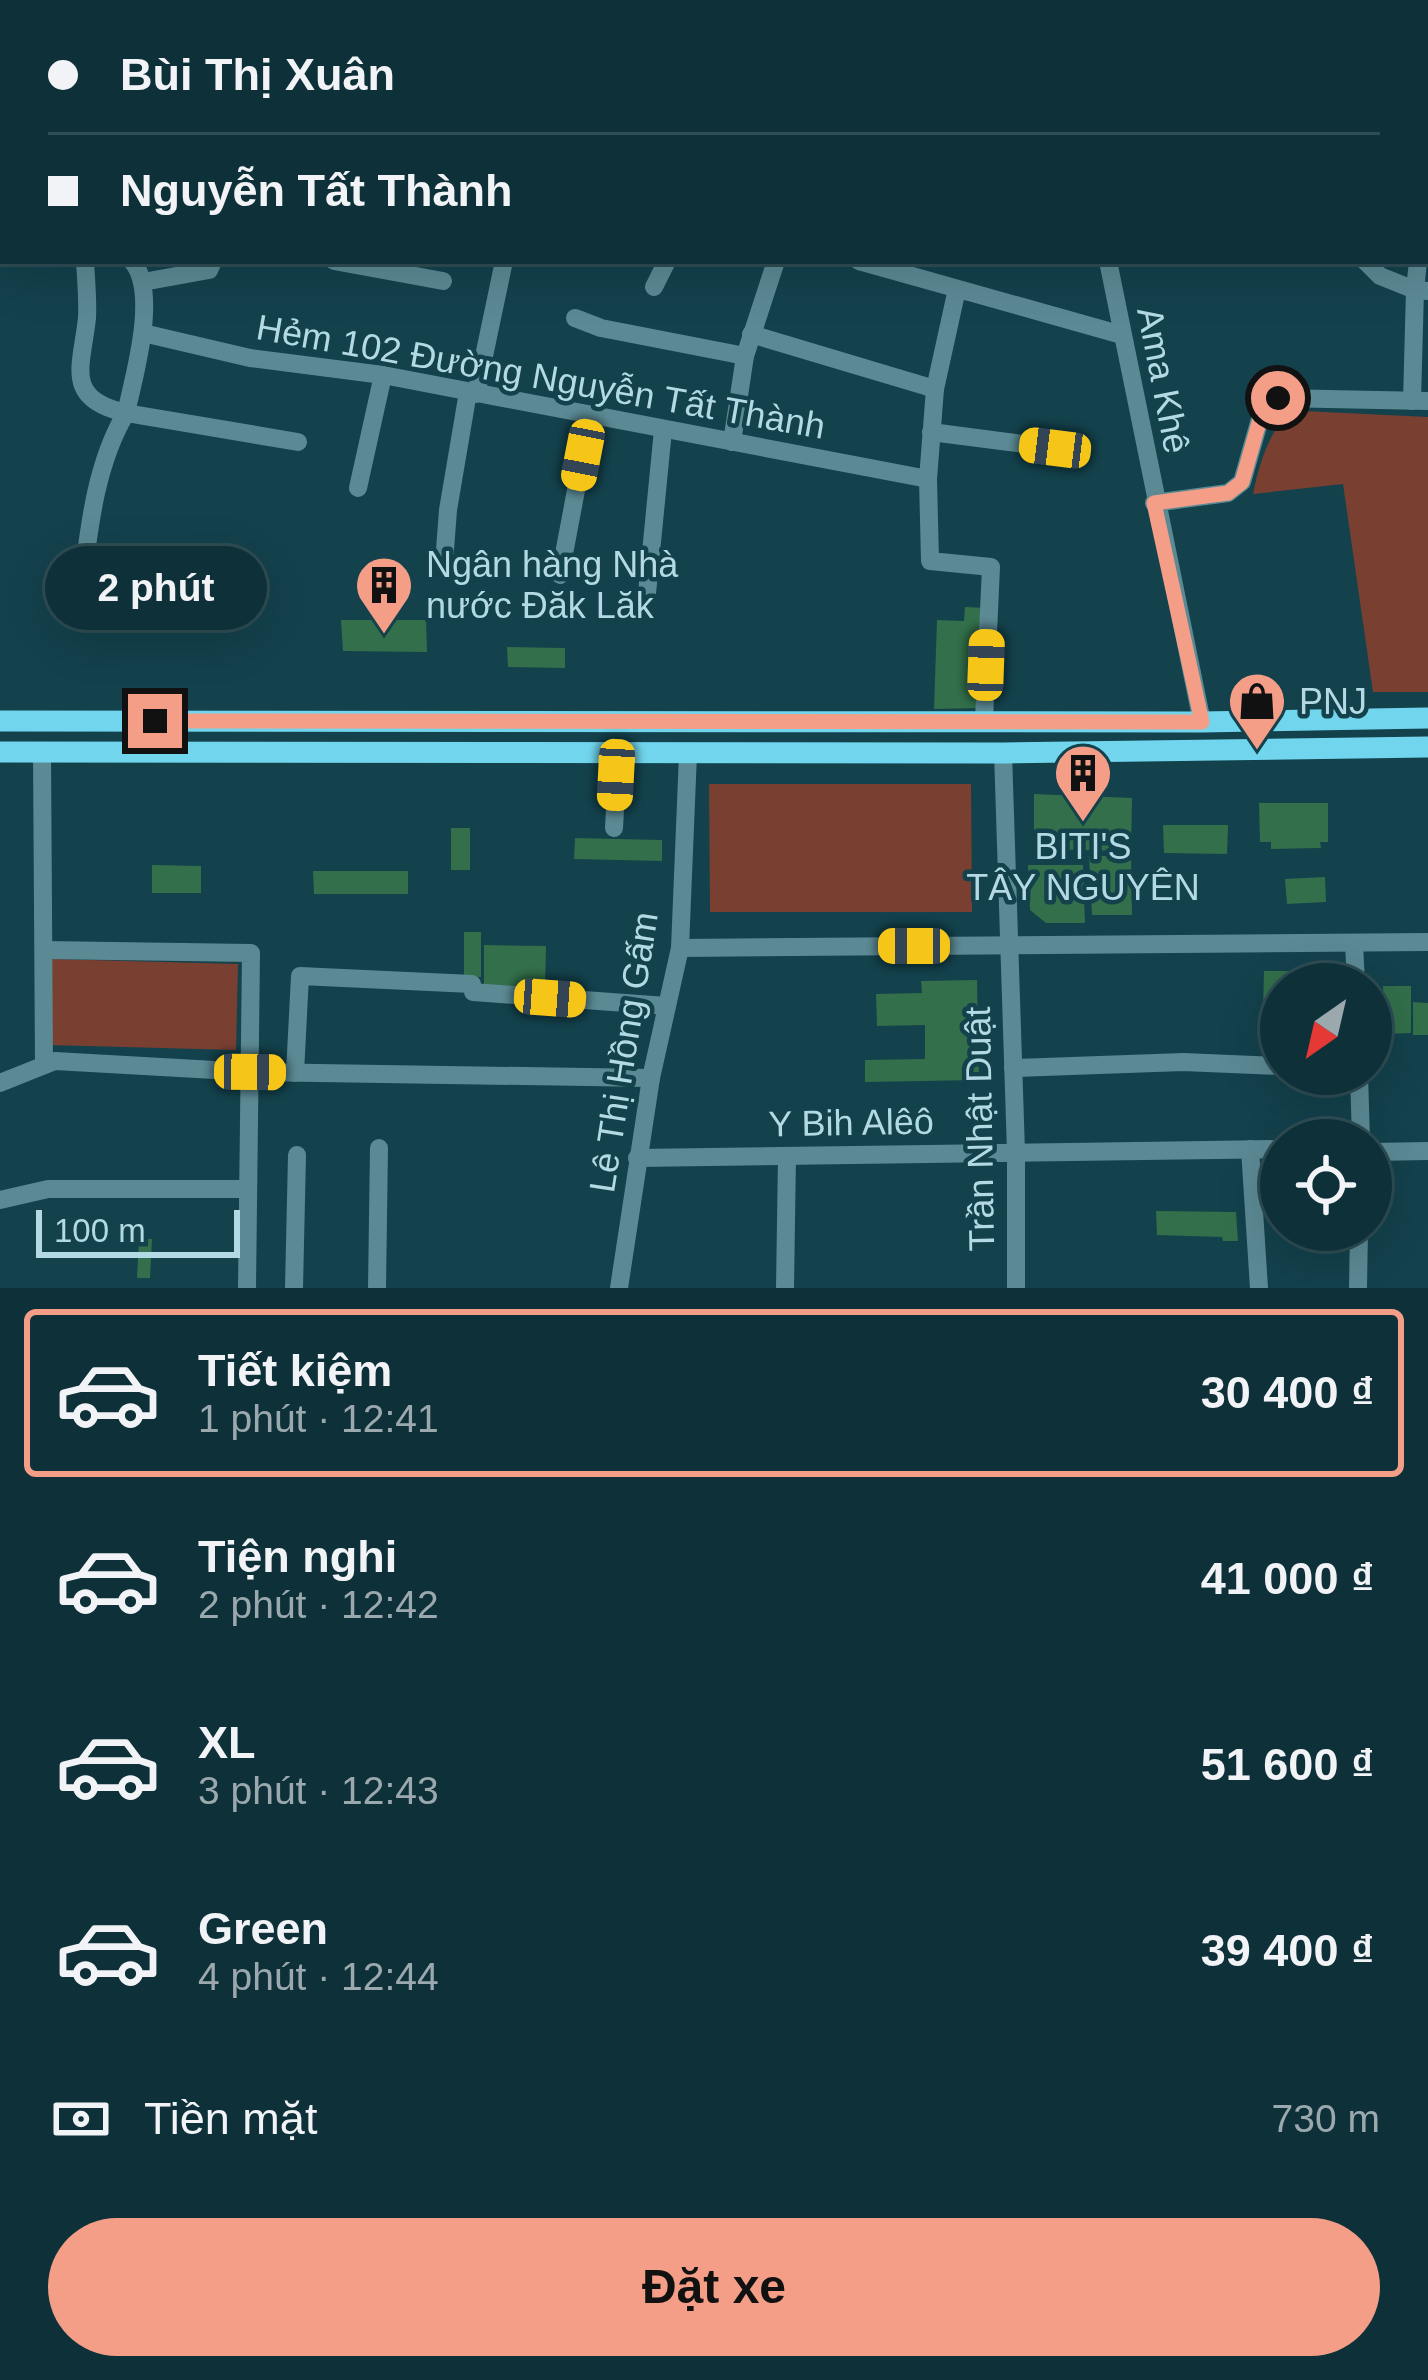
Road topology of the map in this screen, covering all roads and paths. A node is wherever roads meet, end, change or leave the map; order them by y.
1 (85, 264) edge
2 (133, 264) edge
3 (212, 264) edge
4 (350, 264) edge
5 (503, 264) edge
6 (666, 264) edge
7 (775, 264) edge
8 (870, 264) edge
9 (944, 264) edge
10 (1109, 264) edge
11 (1368, 264) edge
12 (443, 281) dead end
13 (142, 282) junction
14 (949, 286) junction
15 (654, 287) dead end
16 (1421, 290) edge
17 (575, 318) dead end
18 (143, 333) junction
19 (751, 334) junction
20 (1122, 335) junction
21 (745, 356) junction
22 (383, 375) junction
23 (935, 388) junction
24 (472, 393) junction
25 (1420, 401) edge
26 (126, 413) junction
27 (590, 416) junction
28 (663, 430) junction
29 (932, 432) junction
30 (298, 442) dead end
31 (732, 442) junction
32 (1055, 448) dead end
33 (826, 460) junction
34 (928, 479) junction
35 (824, 482) dead end
36 (358, 488) dead end
37 (1154, 503) junction
38 (444, 563) dead end
39 (560, 575) dead end
40 (647, 592) dead end
41 (80, 602) dead end
42 (1428, 718) edge
43 (984, 720) junction
44 (0, 721) edge
45 (1202, 722) junction
46 (1428, 748) edge
47 (1203, 751) junction
48 (0, 752) edge
49 (42, 752) junction
50 (617, 753) junction
51 (1003, 753) junction
52 (688, 754) junction
53 (614, 828) dead end
54 (1354, 943) junction
55 (1428, 943) edge
56 (1007, 945) junction
57 (680, 948) junction
58 (44, 950) junction
59 (1355, 963) edge
60 (667, 1006) junction
61 (44, 1065) junction
62 (1260, 1065) edge
63 (1013, 1067) junction
64 (250, 1072) junction
65 (296, 1073) junction
66 (651, 1078) junction
67 (0, 1083) edge
68 (379, 1148) dead end
69 (1250, 1148) junction
70 (1260, 1148) edge
71 (1428, 1151) edge
72 (1016, 1152) junction
73 (1392, 1152) edge
74 (297, 1155) dead end
75 (787, 1156) junction
76 (637, 1158) junction
77 (248, 1189) junction
78 (0, 1200) edge
79 (1359, 1251) edge
80 (247, 1288) edge
81 (294, 1288) edge
82 (377, 1288) edge
83 (619, 1288) edge
84 (784, 1288) edge
85 (1016, 1288) edge
86 (1259, 1288) edge
87 (1358, 1288) edge

1 - 26 street
2 - 13 street
3 - 13 street
4 - 12 street
5 - 24 street
6 - 15 street
7 - 19 street
8 - 14 street
9 - 14 street
10 - 20 street, Ama Khê
11 - 16 street
13 - 18 street
14 - 20 street
14 - 23 street
16 - 25 street
17 - 21 street
18 - 22 street, Hẻm 102 Đường Nguyễn Tất Thành
18 - 26 street
19 - 21 street
19 - 23 street
20 - 37 street, Ama Khê
21 - 31 street
22 - 24 street, Hẻm 102 Đường Nguyễn Tất Thành
22 - 36 street
23 - 29 street
24 - 27 street, Hẻm 102 Đường Nguyễn Tất Thành
24 - 38 street
25 - 37 street
26 - 30 street
26 - 41 street
27 - 28 street, Hẻm 102 Đường Nguyễn Tất Thành
27 - 39 street
28 - 31 street, Hẻm 102 Đường Nguyễn Tất Thành
28 - 40 street
29 - 32 street
29 - 34 street
31 - 33 street, Hẻm 102 Đường Nguyễn Tất Thành
33 - 34 street, Hẻm 102 Đường Nguyễn Tất Thành
33 - 35 street
34 - 43 street
37 - 45 street, Ama Khê
42 - 45 main road
43 - 44 main road
43 - 45 main road
45 - 47 main road
46 - 47 main road
47 - 51 main road
48 - 49 main road
49 - 50 main road
49 - 58 street
50 - 52 main road
50 - 53 street
51 - 52 main road
51 - 56 street, Trần Nhật Duật
52 - 57 street, Lê Thị Hồng Gấm
54 - 55 street
54 - 56 street
54 - 59 street
56 - 57 street
56 - 63 street, Trần Nhật Duật
57 - 60 street, Lê Thị Hồng Gấm
58 - 61 street
58 - 64 street
60 - 65 street
60 - 66 street, Lê Thị Hồng Gấm
61 - 64 street
61 - 67 street
62 - 63 street
63 - 72 street, Trần Nhật Duật
64 - 65 street
64 - 77 street
65 - 66 street
66 - 76 street, Lê Thị Hồng Gấm
68 - 82 street
69 - 70 street, Y Bih Alêô
69 - 72 street, Y Bih Alêô
69 - 86 street
71 - 73 street
72 - 75 street, Y Bih Alêô
72 - 85 street, Trần Nhật Duật
74 - 81 street
75 - 76 street, Y Bih Alêô
75 - 84 street
76 - 83 street, Lê Thị Hồng Gấm
77 - 78 street
77 - 80 street
79 - 87 street

